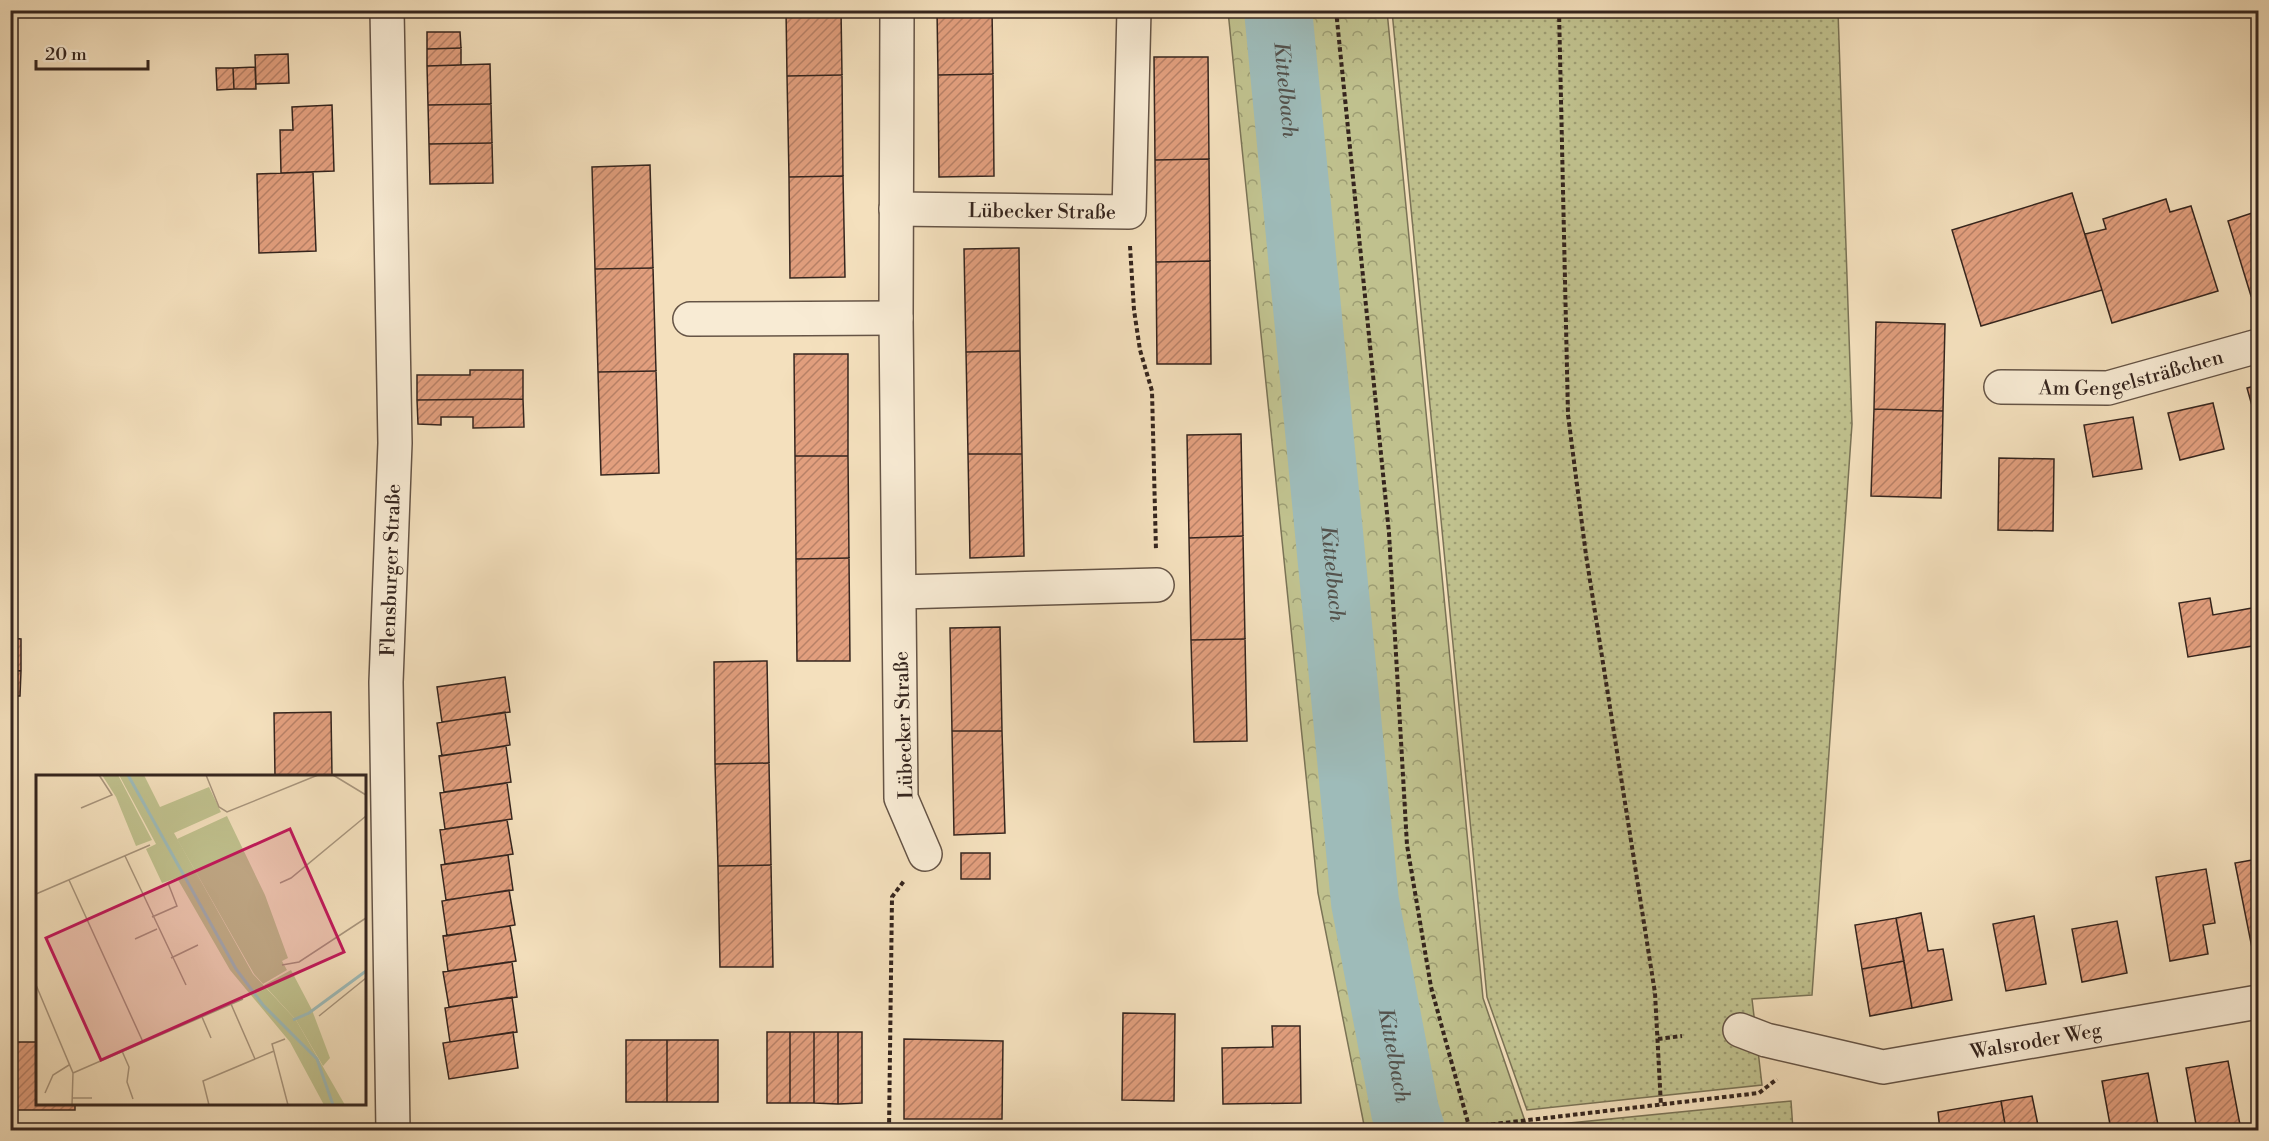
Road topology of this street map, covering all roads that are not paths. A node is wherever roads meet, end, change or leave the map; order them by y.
1 (387, 10) edge
2 (897, 10) edge
3 (1134, 10) edge
4 (896, 209) junction
5 (896, 318) junction
6 (690, 319) dead end
7 (2259, 346) edge
8 (2001, 387) dead end
9 (1157, 585) road end
10 (900, 592) junction
11 (925, 854) dead end
12 (2259, 1002) edge
13 (1740, 1030) dead end
14 (393, 1131) edge

1 - 14 street, Flensburger Straße
2 - 4 street, Lübecker Straße
3 - 4 street, Lübecker Straße
4 - 5 street, Lübecker Straße
5 - 6 street
5 - 10 street, Lübecker Straße
7 - 8 street, Am Gengelsträßchen
9 - 10 street
10 - 11 street, Lübecker Straße
12 - 13 street, Walsroder Weg

